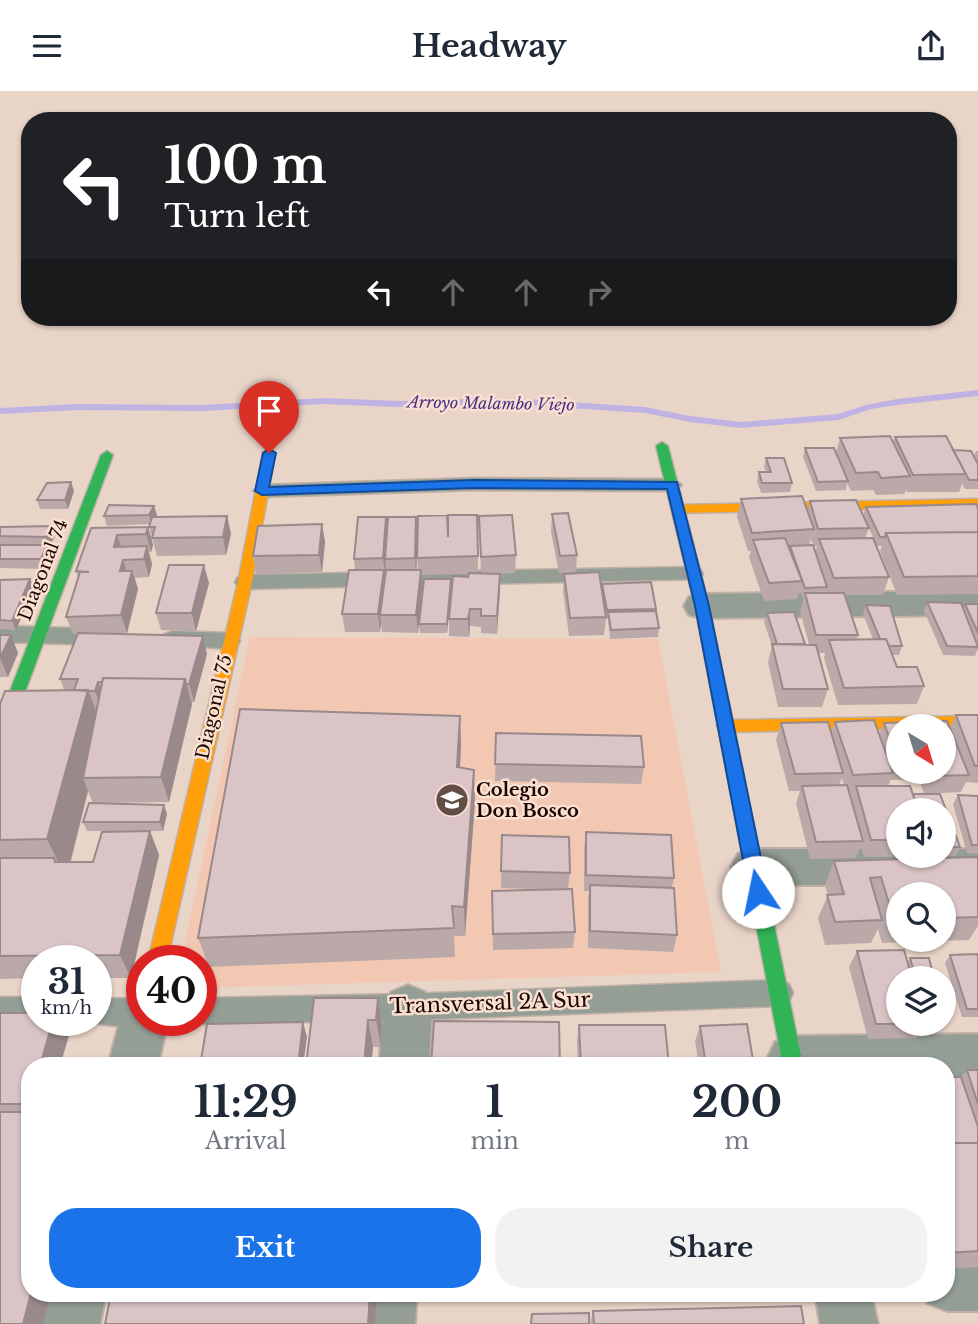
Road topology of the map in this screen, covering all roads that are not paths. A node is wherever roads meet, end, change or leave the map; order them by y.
1 (663, 446) dead end
2 (269, 453) dead end
3 (107, 454) dead end
4 (673, 485) junction
5 (262, 491) junction
6 (978, 503) edge
7 (678, 509) junction
8 (245, 582) junction
9 (698, 590) junction
10 (978, 603) edge
11 (0, 634) edge
12 (39, 635) junction
13 (229, 641) junction
14 (978, 722) edge
15 (726, 726) junction
16 (0, 738) edge
17 (753, 867) junction
18 (978, 867) edge
19 (161, 945) edge
20 (779, 993) junction
21 (408, 1007) junction
22 (0, 1010) edge
23 (21, 1010) edge
24 (217, 1011) edge
25 (140, 1036) edge
26 (135, 1057) edge
27 (405, 1057) edge
28 (792, 1057) edge
29 (978, 1057) edge
30 (955, 1058) edge
31 (955, 1283) edge
32 (978, 1283) edge
33 (76, 1302) edge
34 (387, 1302) edge
35 (845, 1302) edge
36 (71, 1324) edge
37 (386, 1324) edge
38 (849, 1324) edge

1 - 4 street
2 - 5 street, Diagonal 75
3 - 12 street, Diagonal 74
4 - 5 lane
4 - 7 street
5 - 8 street, Diagonal 75
6 - 7 street
7 - 9 street
8 - 9 lane
8 - 13 street, Diagonal 75
9 - 10 street
9 - 15 street
11 - 12 lane
12 - 13 lane
12 - 16 street, Diagonal 74
13 - 19 street, Diagonal 75
14 - 15 street
15 - 17 street
17 - 18 street
17 - 20 street
20 - 21 lane, Transversal 2A Sur
20 - 28 street
21 - 24 lane, Transversal 2A Sur
21 - 27 street
22 - 23 lane
25 - 26 street
29 - 30 street
31 - 32 street
33 - 36 street
34 - 37 street
35 - 38 street

